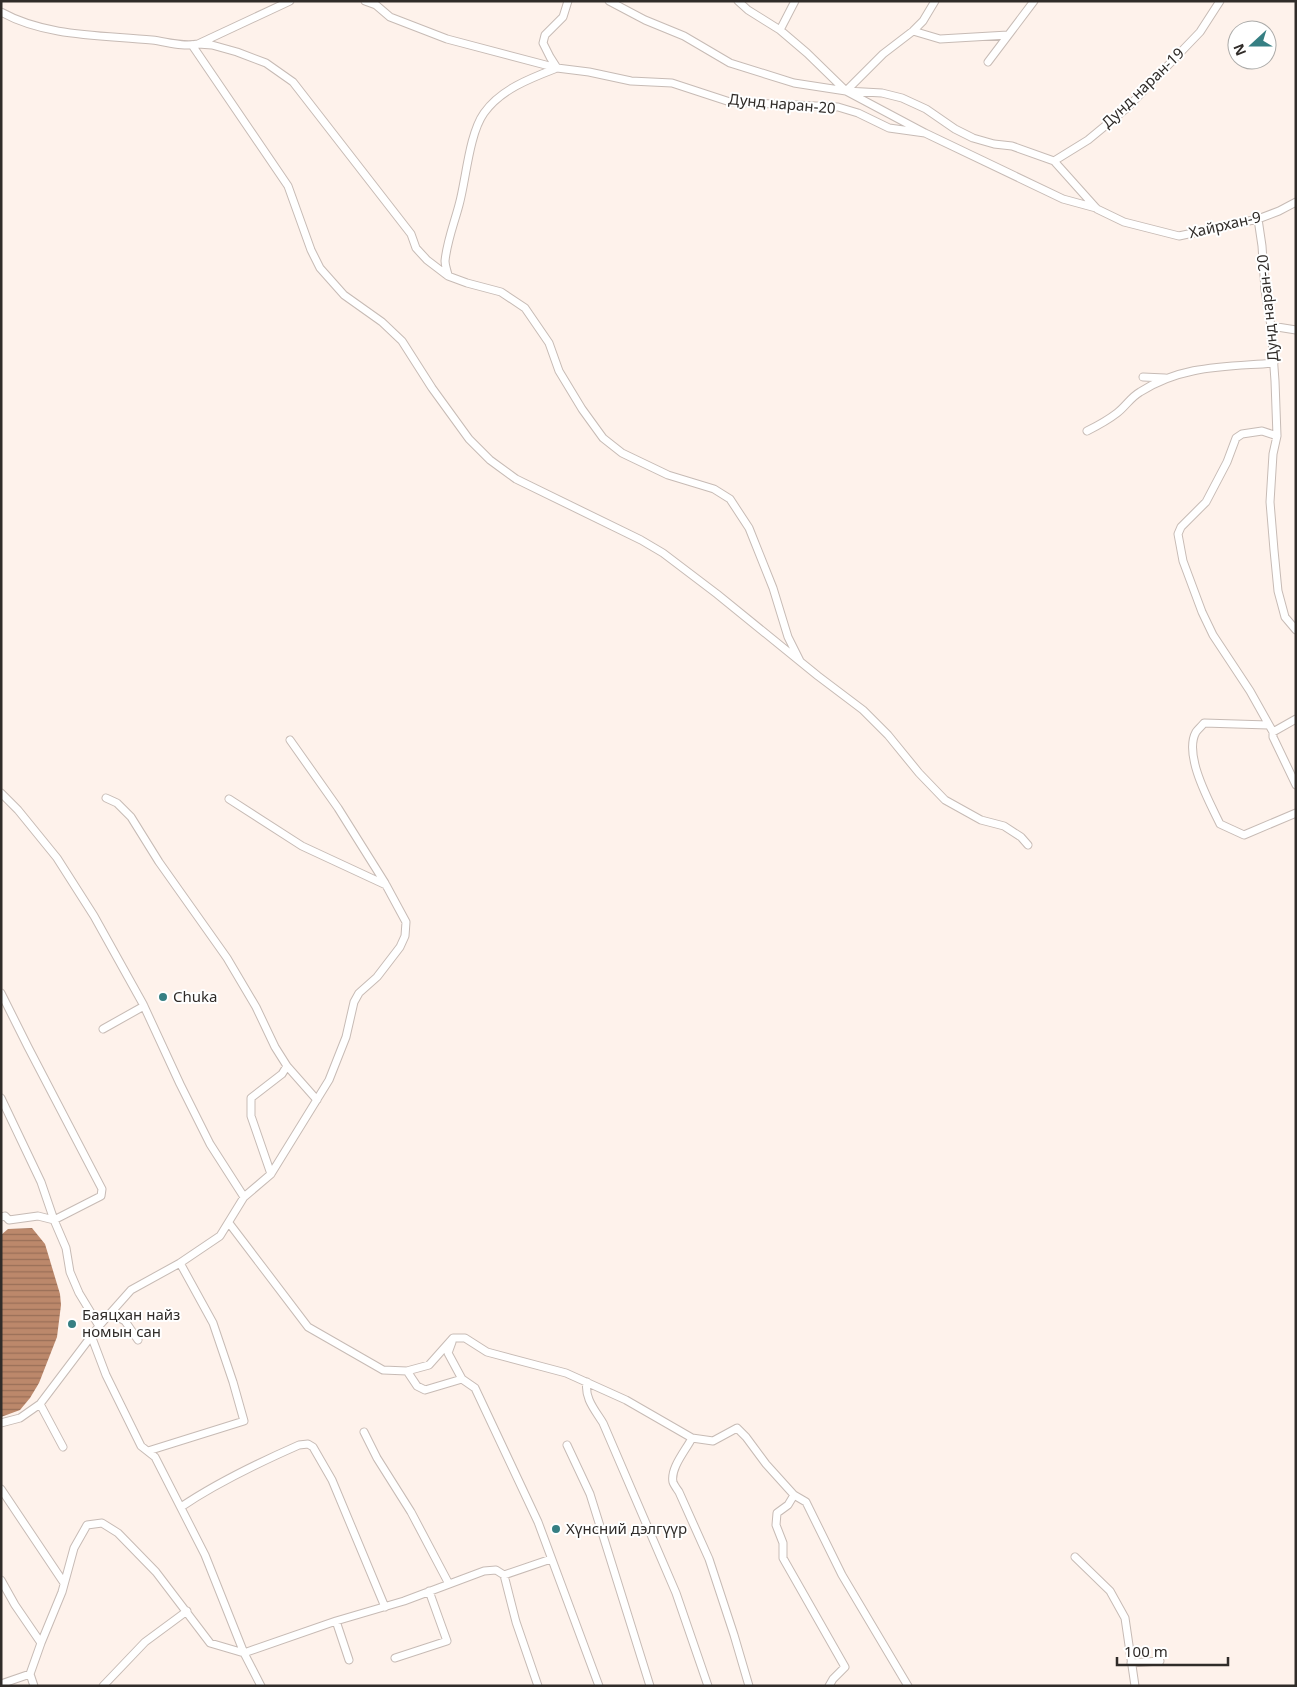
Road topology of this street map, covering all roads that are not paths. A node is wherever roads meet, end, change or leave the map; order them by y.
1 (290, 1) edge
2 (365, 1) edge
3 (568, 1) edge
4 (609, 1) edge
5 (738, 1) edge
6 (796, 1) edge
7 (934, 1) edge
8 (1034, 1) edge
9 (1220, 1) edge
10 (1, 12) edge
11 (780, 30) junction
12 (913, 31) junction
13 (1008, 35) junction
14 (195, 45) junction
15 (988, 62) dead end
16 (557, 68) junction
17 (846, 91) junction
18 (925, 133) junction
19 (1054, 161) junction
20 (1296, 202) edge
21 (1096, 208) junction
22 (1258, 219) junction
23 (1124, 222) joint
24 (448, 276) junction
25 (1272, 326) junction
26 (1296, 330) edge
27 (1274, 362) junction
28 (1143, 377) dead end
29 (1165, 378) junction
30 (1088, 431) dead end
31 (1277, 436) junction
32 (1296, 630) edge
33 (801, 663) junction
34 (1296, 719) edge
35 (1268, 725) junction
36 (1273, 732) junction
37 (290, 740) dead end
38 (1296, 785) edge
39 (1, 793) edge
40 (106, 798) dead end
41 (229, 799) dead end
42 (1296, 813) edge
43 (1028, 845) dead end
44 (386, 885) junction
45 (402, 906) dead end
46 (1, 993) edge
47 (144, 1006) junction
48 (103, 1029) dead end
49 (287, 1066) junction
50 (1, 1098) edge
51 (317, 1100) junction
52 (271, 1174) junction
53 (244, 1196) junction
54 (1, 1207) edge
55 (3, 1216) edge
56 (54, 1220) junction
57 (228, 1224) junction
58 (180, 1263) junction
59 (111, 1313) junction
60 (100, 1326) junction
61 (92, 1338) junction
62 (453, 1338) junction
63 (138, 1340) dead end
64 (406, 1371) junction
65 (462, 1379) junction
66 (587, 1382) junction
67 (40, 1404) junction
68 (1, 1423) edge
69 (364, 1432) dead end
70 (692, 1438) junction
71 (567, 1445) dead end
72 (63, 1447) dead end
73 (148, 1451) junction
74 (1, 1489) edge
75 (794, 1495) junction
76 (181, 1507) junction
77 (1075, 1557) dead end
78 (551, 1559) junction
79 (504, 1575) junction
80 (1, 1580) edge
81 (64, 1583) junction
82 (449, 1584) junction
83 (429, 1591) junction
84 (385, 1607) junction
85 (187, 1612) junction
86 (336, 1621) junction
87 (41, 1643) junction
88 (244, 1653) junction
89 (395, 1658) dead end
90 (349, 1660) dead end
91 (1160, 1661) dead end
92 (1131, 1663) junction
93 (30, 1674) junction
94 (1, 1684) edge
95 (34, 1686) edge
96 (103, 1686) edge
97 (261, 1686) edge
98 (538, 1686) edge
99 (599, 1686) edge
100 (650, 1686) edge
101 (708, 1686) edge
102 (748, 1686) edge
103 (830, 1686) edge
104 (908, 1686) edge
105 (1135, 1686) edge

1 - 14 street
2 - 16 street, Дунд наран-20
3 - 16 street
4 - 17 street, Дунд наран-20
5 - 11 street, Дунд наран-20
6 - 11 street
7 - 12 street
8 - 13 street
9 - 19 street, Дунд наран-19
10 - 14 street
11 - 17 street, Дунд наран-20
12 - 13 street
12 - 17 street
13 - 15 street
14 - 24 street
14 - 33 street
16 - 18 street, Дунд наран-20
16 - 24 street
17 - 18 street
17 - 19 street, Дунд наран-20
18 - 21 street
19 - 21 street, Дунд наран-20
20 - 22 street, Хайрхан-9
21 - 23 street, Дунд наран-20
22 - 23 street, Хайрхан-9
22 - 25 street, Дунд наран-20
24 - 33 street
25 - 26 street
25 - 27 street, Дунд наран-20
27 - 29 street
27 - 31 street, Дунд наран-20
28 - 29 street
29 - 30 street
31 - 32 street, Дунд наран-20
31 - 35 street
33 - 43 street
34 - 36 street
35 - 36 street
35 - 42 street
36 - 38 street
37 - 44 street
39 - 47 street
40 - 49 street
41 - 44 street
44 - 45 street
44 - 51 street
46 - 56 street
47 - 48 street
47 - 53 street
49 - 51 street
49 - 52 street
50 - 56 street
51 - 52 street
52 - 53 street
53 - 57 street
54 - 55 street
55 - 56 street
56 - 60 street
57 - 58 street
57 - 64 street
58 - 59 street
58 - 73 street
59 - 60 street
59 - 63 street
60 - 61 street
61 - 67 street
61 - 73 street
62 - 64 street
62 - 65 street
62 - 66 street
64 - 65 street
65 - 78 street
66 - 70 street
66 - 101 street
67 - 68 street
67 - 72 street
69 - 82 street
70 - 75 street
70 - 102 street
71 - 100 street
73 - 76 street
74 - 81 street
75 - 103 street
75 - 104 street
76 - 84 street
76 - 88 street
77 - 92 street
78 - 79 street
78 - 99 street
79 - 82 street
79 - 98 street
80 - 87 street
81 - 85 street
81 - 87 street
82 - 83 street
83 - 84 street
83 - 89 street
84 - 86 street
85 - 88 street
85 - 96 street
86 - 88 street
86 - 90 street
87 - 93 street
88 - 97 street
91 - 92 street
92 - 105 street
93 - 94 street
93 - 95 street

